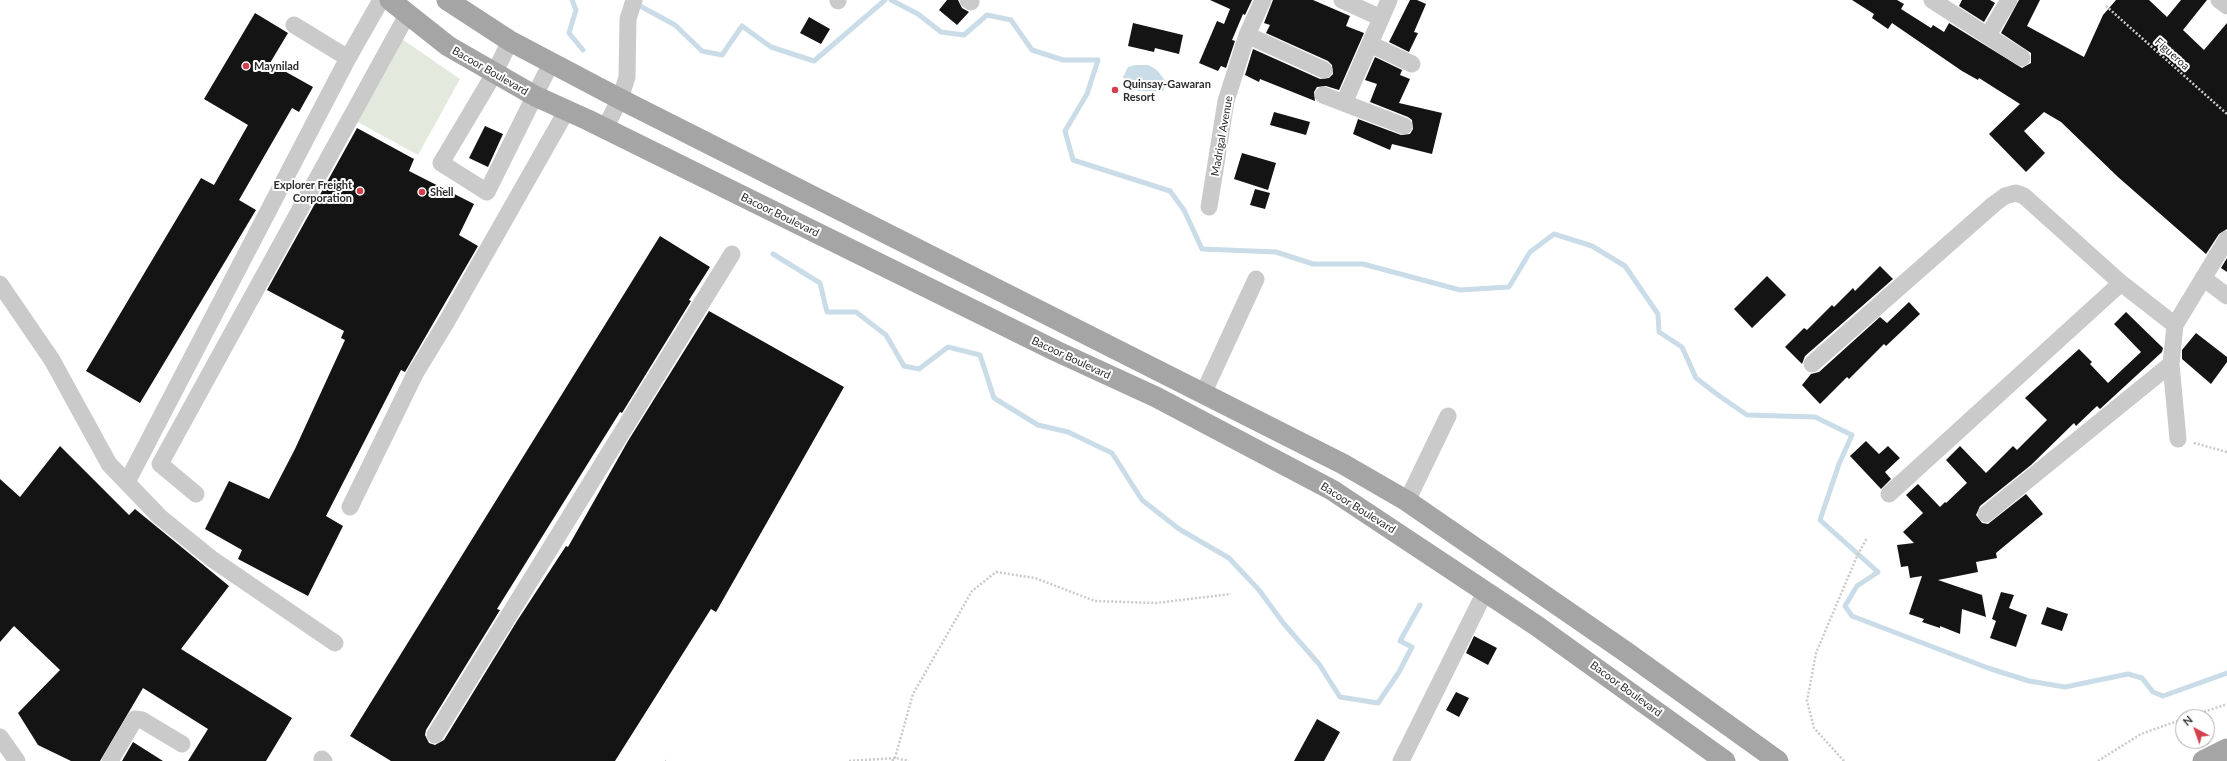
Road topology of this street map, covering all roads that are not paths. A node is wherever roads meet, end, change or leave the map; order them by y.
1 (381, 0) edge
2 (390, 0) edge
3 (447, 0) edge
4 (634, 0) edge
5 (1263, 0) edge
6 (1342, 0) edge
7 (1389, 0) edge
8 (1932, 0) edge
9 (2009, 0) edge
10 (2219, 0) edge
11 (2227, 6) edge
12 (407, 15) junction
13 (1381, 18) junction
14 (294, 25) dead end
15 (1247, 35) junction
16 (1988, 35) junction
17 (510, 41) junction
18 (1370, 44) junction
19 (348, 58) junction
20 (2022, 58) dead end
21 (551, 63) junction
22 (1412, 64) dead end
23 (1324, 70) dead end
24 (494, 74) junction
25 (1323, 95) dead end
26 (535, 96) junction
27 (620, 99) junction
28 (1344, 103) junction
29 (567, 110) junction
30 (1404, 126) dead end
31 (604, 128) junction
32 (1210, 207) dead end
33 (2227, 239) edge
34 (732, 254) dead end
35 (2203, 278) junction
36 (1256, 280) dead end
37 (2121, 283) junction
38 (0, 284) edge
39 (2227, 296) edge
40 (2175, 325) junction
41 (1812, 364) dead end
42 (2172, 364) junction
43 (1203, 394) junction
44 (1448, 416) dead end
45 (2178, 439) road end
46 (127, 482) junction
47 (196, 494) dead end
48 (1889, 494) dead end
49 (1407, 502) junction
50 (350, 507) dead end
51 (1986, 514) dead end
52 (1486, 592) junction
53 (335, 643) dead end
54 (435, 735) dead end
55 (0, 737) edge
56 (182, 744) dead end
57 (2227, 749) edge
58 (17, 761) edge
59 (110, 761) edge
60 (1401, 761) edge
61 (1725, 761) edge
62 (1778, 761) edge
63 (2203, 761) edge

1 - 19 street
2 - 12 main road, Bacoor Boulevard
3 - 17 main road
4 - 27 street
5 - 15 street, Madrigal Avenue
6 - 13 street
7 - 13 street
8 - 16 street
9 - 16 street
10 - 11 street
12 - 24 main road, Bacoor Boulevard
12 - 47 street
13 - 18 street
14 - 19 street
15 - 23 street
15 - 32 street, Madrigal Avenue
16 - 20 street
17 - 21 main road
17 - 24 street
18 - 22 street
18 - 28 street
19 - 46 street
21 - 26 street
21 - 27 main road
24 - 26 main road, Bacoor Boulevard
24 - 26 street
25 - 28 street
26 - 29 main road, Bacoor Boulevard
27 - 31 street
27 - 43 main road
28 - 30 street
29 - 31 main road, Bacoor Boulevard
29 - 50 street
31 - 52 main road, Bacoor Boulevard
33 - 35 street
34 - 54 street
35 - 39 street
35 - 40 street
36 - 43 street
37 - 40 street
37 - 41 street
37 - 48 street
38 - 46 street
40 - 42 street
42 - 45 street
42 - 51 street
43 - 49 main road
44 - 49 street
46 - 53 street
49 - 62 main road
52 - 60 street
52 - 61 main road, Bacoor Boulevard
55 - 58 street
56 - 59 street
57 - 63 main road

